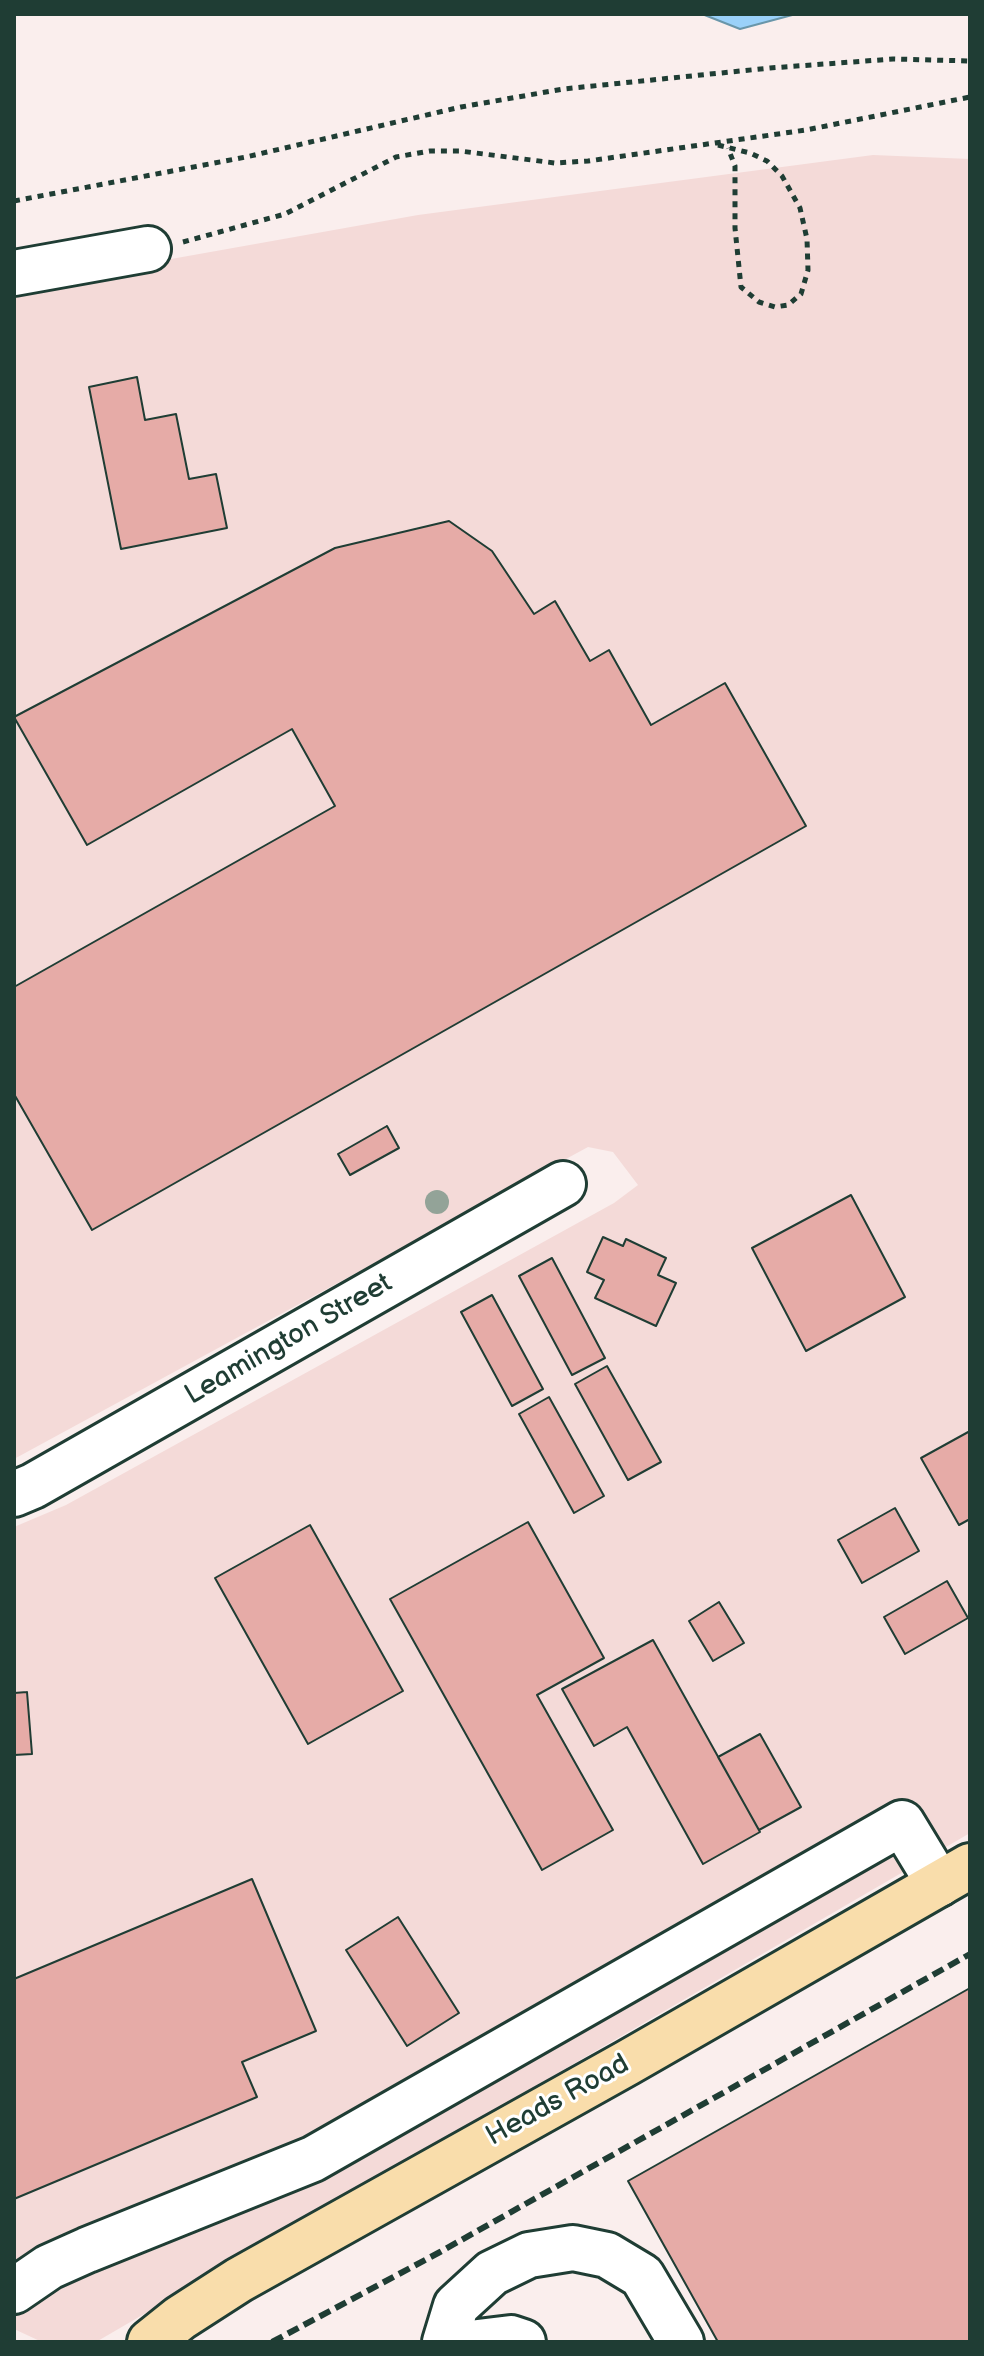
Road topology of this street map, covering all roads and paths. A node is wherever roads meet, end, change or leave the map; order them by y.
1 (970, 61) edge
2 (970, 97) edge
3 (713, 144) junction
4 (728, 148) junction
5 (14, 201) edge
6 (148, 249) joint
7 (14, 273) edge
8 (563, 1184) dead end
9 (14, 1494) edge
10 (954, 1875) edge
11 (14, 2291) edge
12 (150, 2342) edge
13 (445, 2342) edge
14 (478, 2342) edge
15 (523, 2342) edge
16 (681, 2342) edge

1 - 5 path
2 - 3 path
3 - 4 path
3 - 6 path
4 - 4 path
6 - 7 street
8 - 9 street, Leamington Street
10 - 11 street
10 - 12 main road, Heads Road
13 - 16 street
14 - 15 street

